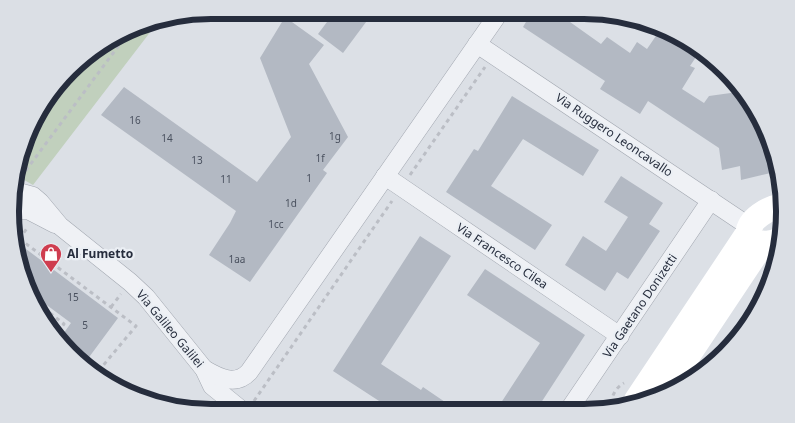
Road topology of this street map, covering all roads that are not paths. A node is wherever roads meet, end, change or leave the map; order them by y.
1 (495, 19) edge
2 (478, 44) junction
3 (385, 176) junction
4 (19, 194) edge
5 (711, 200) junction
6 (776, 205) edge
7 (19, 211) edge
8 (60, 226) junction
9 (766, 238) edge
10 (620, 336) junction
11 (204, 369) junction
12 (670, 383) edge
13 (640, 396) edge
14 (222, 404) edge
15 (573, 404) edge

1 - 2 street
2 - 3 street
2 - 5 street, Via Ruggero Leoncavallo
3 - 10 street, Via Francesco Cilea
3 - 11 street
4 - 8 street, Via Galileo Galilei
5 - 9 street, Via Ruggero Leoncavallo
5 - 10 street, Via Gaetano Donizetti
6 - 9 street
7 - 8 street
8 - 11 street, Via Galileo Galilei
9 - 12 street
9 - 13 street
10 - 15 street, Via Gaetano Donizetti
11 - 14 street, Via Galileo Galilei

